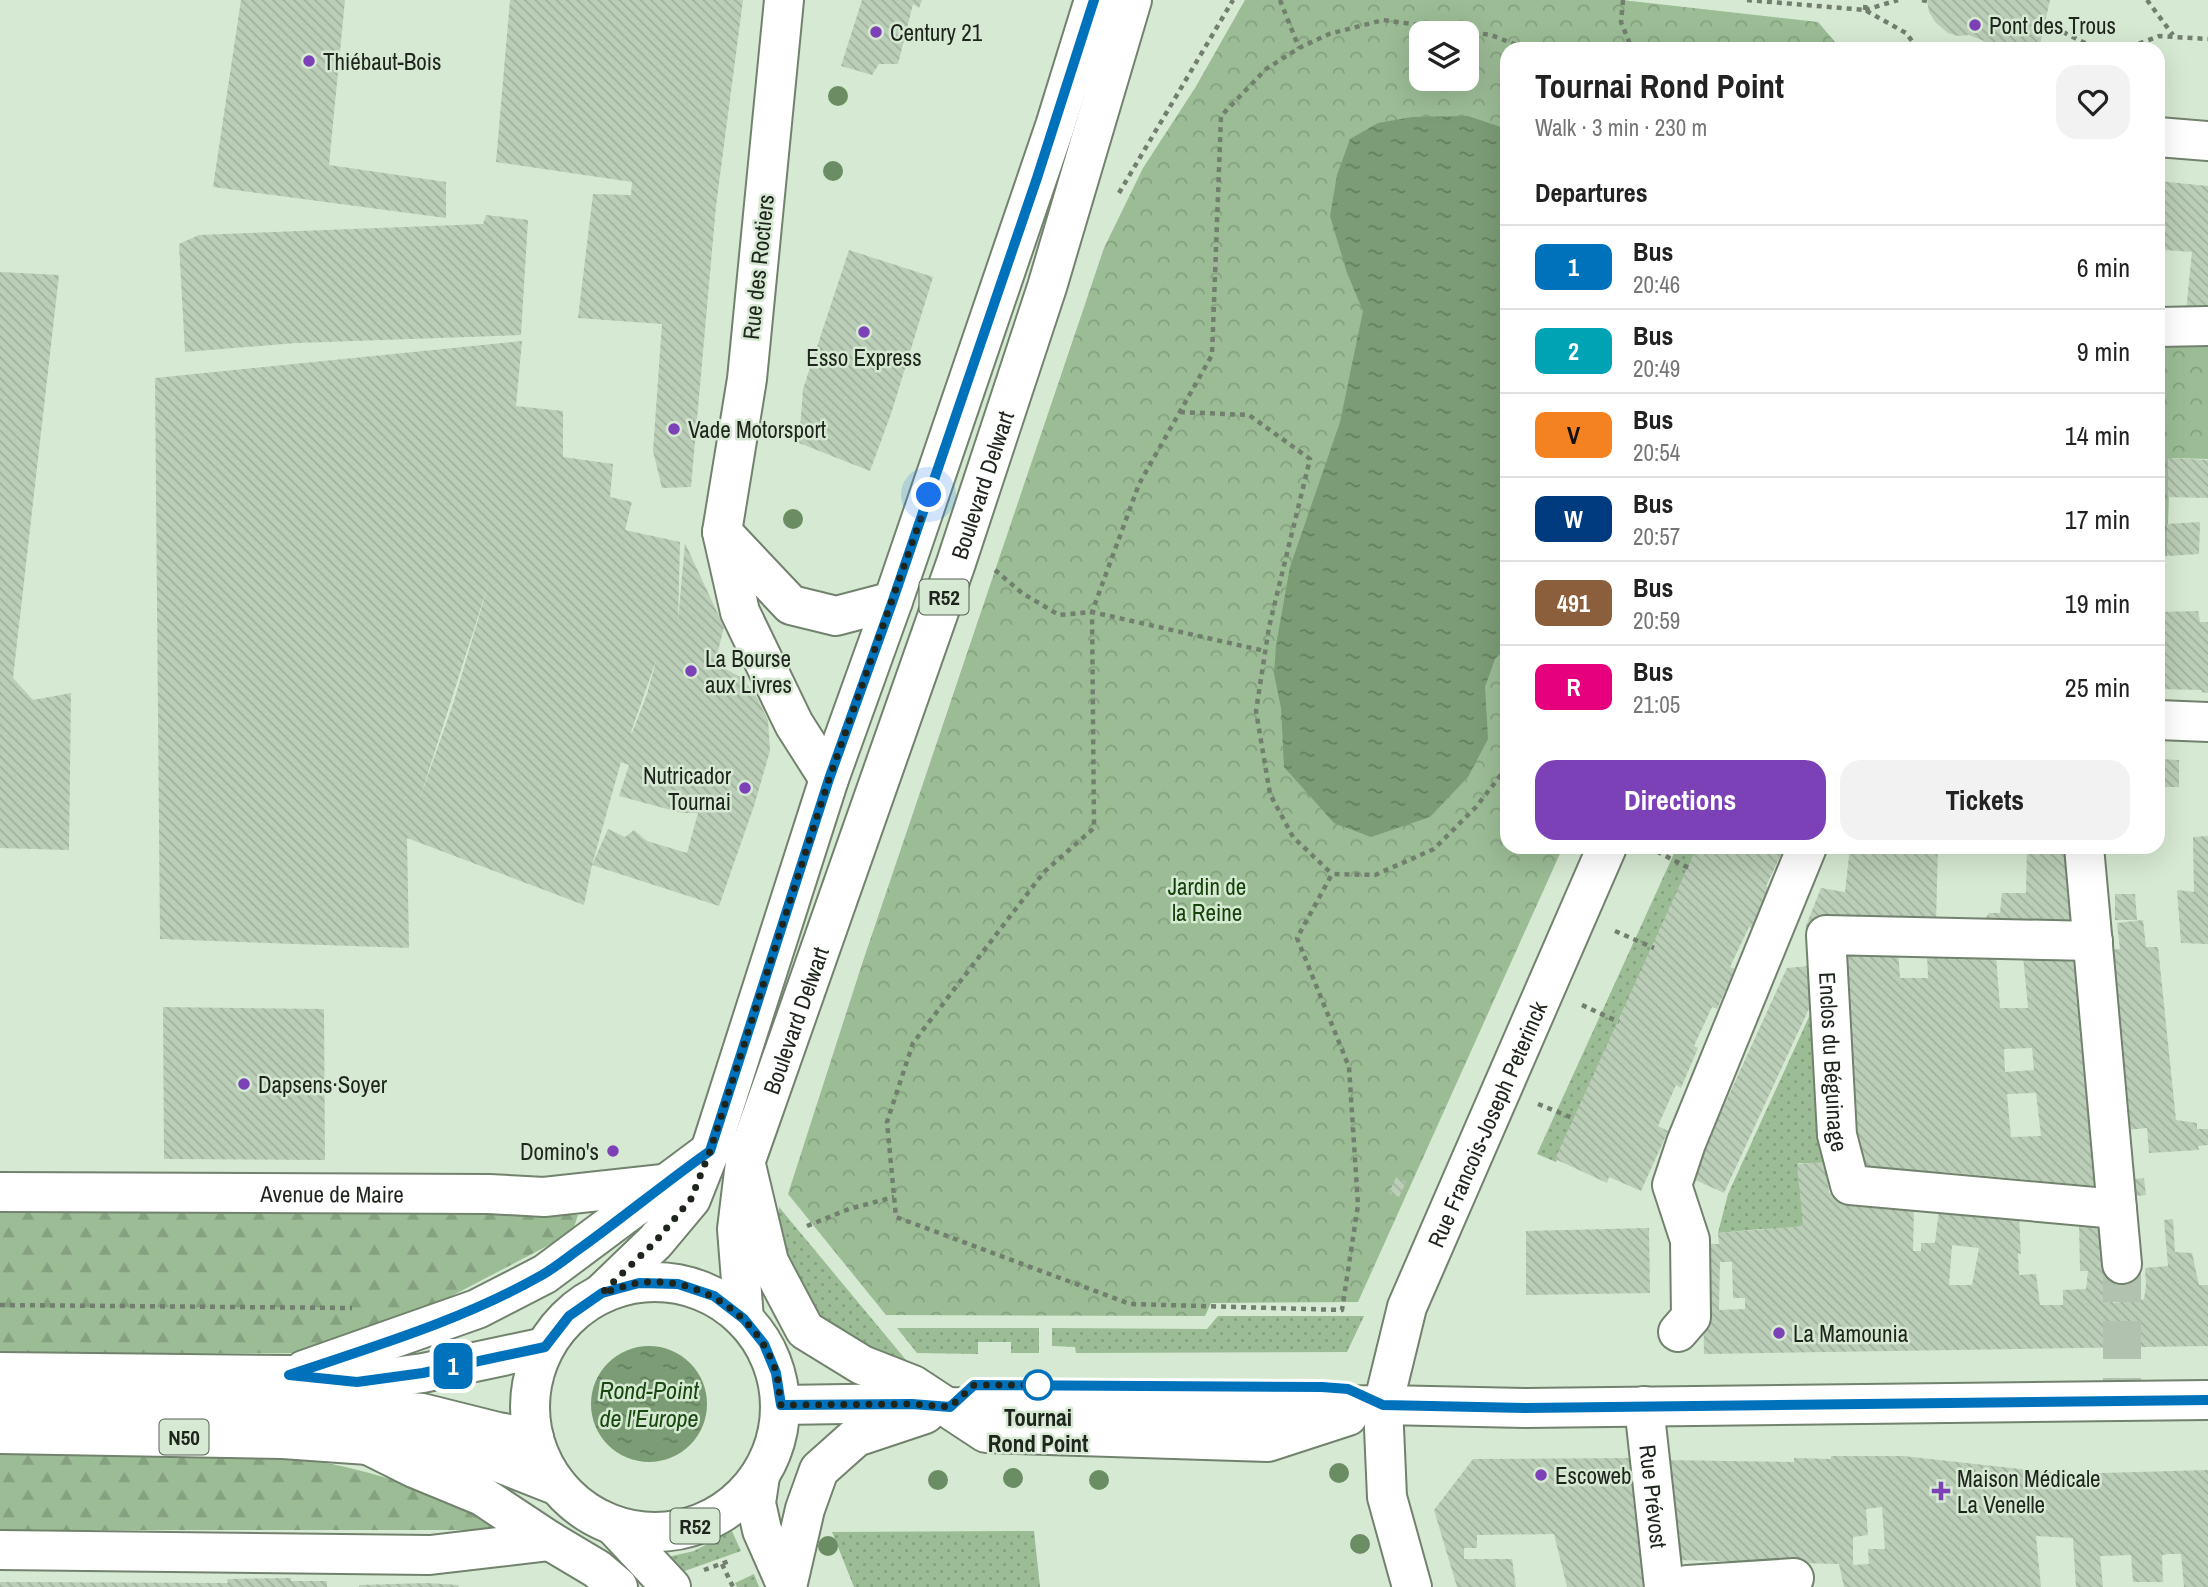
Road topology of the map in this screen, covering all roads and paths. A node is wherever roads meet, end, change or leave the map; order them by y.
1 (785, 0) edge
2 (1233, 0) edge
3 (1280, 0) edge
4 (1623, 0) edge
5 (1747, 0) edge
6 (1866, 0) edge
7 (1898, 0) edge
8 (1922, 0) edge
9 (2147, 0) edge
10 (1927, 1) edge
11 (1090, 10) edge
12 (1865, 10) junction
13 (1128, 13) edge
14 (2045, 23) dead end
15 (2173, 35) junction
16 (2208, 39) edge
17 (1509, 42) edge
18 (1629, 42) edge
19 (1913, 42) edge
20 (2081, 42) edge
21 (2143, 42) edge
22 (1300, 48) junction
23 (2165, 138) edge
24 (2208, 141) edge
25 (1118, 195) dead end
26 (2208, 326) edge
27 (2165, 327) edge
28 (1180, 412) junction
29 (722, 532) junction
30 (991, 567) dead end
31 (893, 600) junction
32 (1092, 612) junction
33 (1265, 652) junction
34 (2165, 720) edge
35 (2208, 722) edge
36 (1500, 776) edge
37 (829, 779) junction
38 (1604, 854) edge
39 (1661, 854) edge
40 (1804, 854) edge
41 (2085, 854) edge
42 (1690, 869) dead end
43 (1332, 874) junction
44 (1611, 929) dead end
45 (2093, 942) junction
46 (1654, 948) dead end
47 (1578, 1003) dead end
48 (1619, 1022) dead end
49 (1534, 1102) dead end
50 (1574, 1119) dead end
51 (728, 1157) junction
52 (663, 1184) junction
53 (0, 1192) edge
54 (894, 1197) junction
55 (2118, 1209) junction
56 (807, 1226) dead end
57 (1679, 1245) dead end
58 (2122, 1265) tunnel mouth
59 (602, 1293) junction
60 (0, 1305) edge
61 (365, 1308) dead end
62 (744, 1319) junction
63 (545, 1347) junction
64 (0, 1372) edge
65 (289, 1375) junction
66 (962, 1396) junction
67 (2208, 1400) edge
68 (0, 1402) edge
69 (781, 1405) junction
70 (1383, 1405) junction
71 (1644, 1406) junction
72 (0, 1434) edge
73 (534, 1438) junction
74 (368, 1445) junction
75 (760, 1476) junction
76 (558, 1486) junction
77 (614, 1526) junction
78 (550, 1541) junction
79 (769, 1547) junction
80 (0, 1550) edge
81 (722, 1564) junction
82 (1794, 1578) dead end
83 (608, 1581) edge
84 (669, 1585) edge
85 (733, 1587) edge
86 (787, 1587) edge
87 (1412, 1587) edge
88 (1680, 1587) edge

1 - 29 main road, Rue des Roctiers
2 - 25 path
3 - 22 path
4 - 18 path
5 - 12 path
6 - 12 path
7 - 12 path
8 - 10 path
9 - 15 path
11 - 31 main road, Boulevard Delwart / R52
12 - 19 path
13 - 51 main road, Boulevard Delwart / R52
14 - 20 path
15 - 16 path
15 - 21 path
17 - 22 path
22 - 28 path
23 - 24 main road
26 - 27 main road
28 - 32 path
28 - 33 path
29 - 31 main road
29 - 37 main road, Rue des Roctiers
30 - 32 path
31 - 37 main road, Boulevard Delwart / R52
32 - 33 path
32 - 54 path
33 - 43 path
34 - 35 main road
36 - 43 path
37 - 51 main road, Boulevard Delwart / R52
38 - 70 main road, Rue Francois-Joseph Peterinck
39 - 42 path
40 - 57 main road
41 - 45 main road
43 - 54 path
44 - 46 path
45 - 55 main road
45 - 55 main road, Enclos du Béguinage
47 - 48 path
49 - 50 path
51 - 52 main road
51 - 59 main road, Boulevard Delwart / R52
51 - 62 main road, Boulevard Delwart / R52
51 - 66 main road
52 - 53 main road, Avenue de Maire
52 - 65 main road
54 - 56 path
55 - 58 main road
59 - 62 main road, R52
59 - 63 main road, R52
60 - 61 path
62 - 69 main road, R52
63 - 65 main road
63 - 73 main road, R52
64 - 65 main road
66 - 69 main road
66 - 70 main road
66 - 86 main road
67 - 71 main road
68 - 73 main road
69 - 75 main road, R52
70 - 71 main road
70 - 87 main road, Rue Francois-Joseph Peterinck
71 - 88 main road, Rue Prévost
72 - 74 main road, N50
73 - 76 main road, R52
74 - 76 main road, N50
74 - 78 main road
75 - 77 main road, R52
75 - 79 main road, R52
76 - 77 main road, R52
77 - 84 main road, R52
78 - 80 main road
78 - 83 main road
79 - 81 path
79 - 86 main road, R52
81 - 84 path
81 - 85 path
82 - 88 main road

